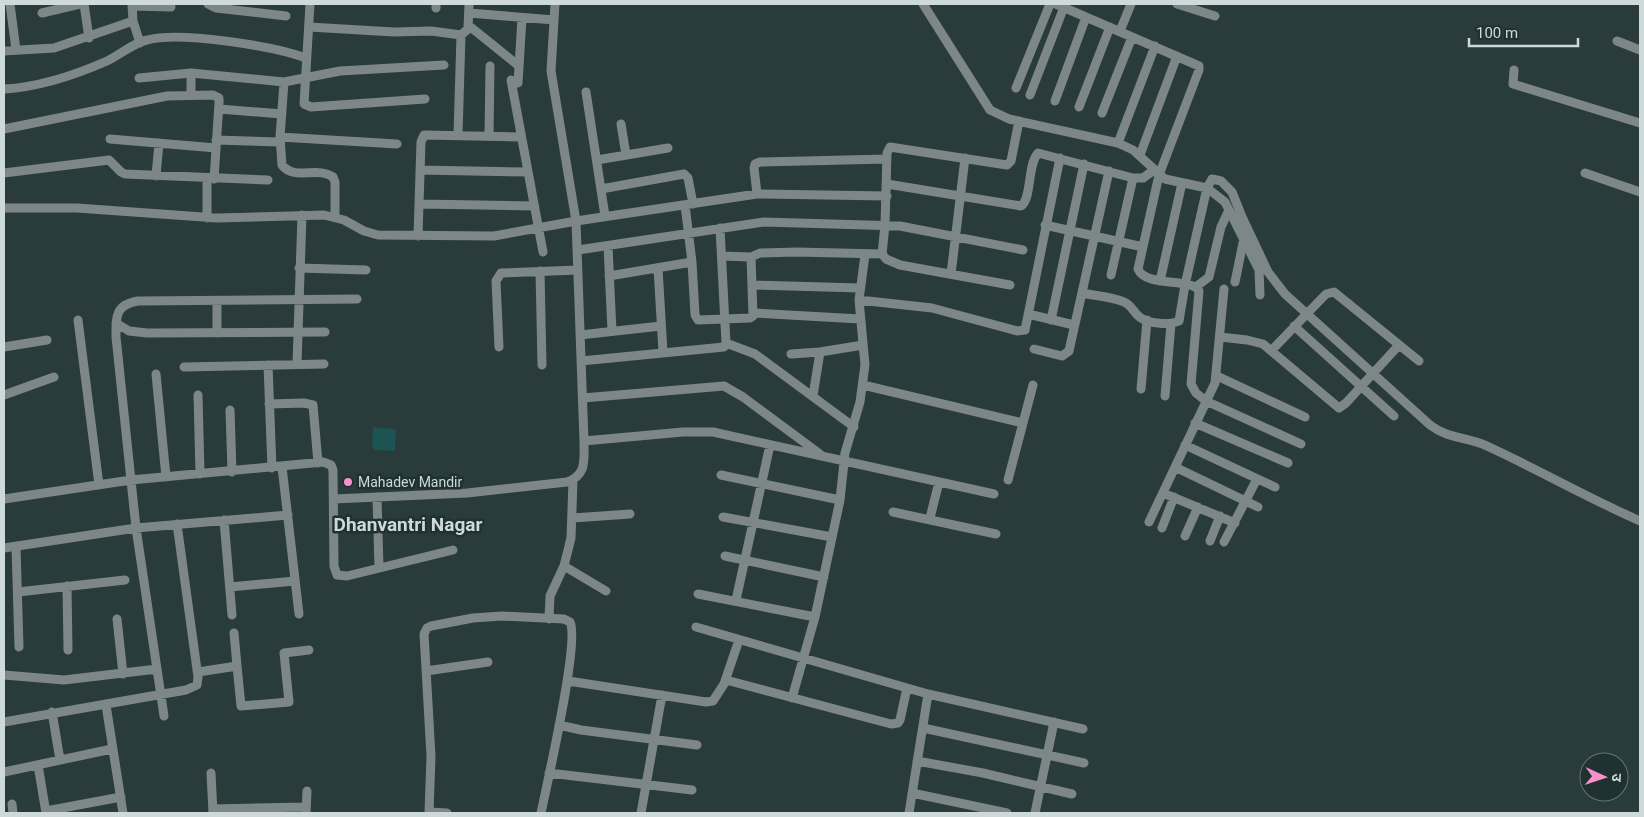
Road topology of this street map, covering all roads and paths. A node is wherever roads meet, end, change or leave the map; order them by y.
1 (10, 4) edge
2 (80, 4) edge
3 (84, 4) edge
4 (208, 4) edge
5 (310, 4) edge
6 (556, 4) edge
7 (923, 4) edge
8 (1050, 4) edge
9 (1131, 4) edge
10 (1177, 4) edge
11 (132, 5) edge
12 (1060, 6) edge
13 (171, 7) dead end
14 (469, 8) edge
15 (42, 13) dead end
16 (286, 16) dead end
17 (1216, 16) dead end
18 (1086, 17) junction
19 (522, 18) junction
20 (554, 20) junction
21 (133, 21) junction
22 (468, 25) junction
23 (308, 26) junction
24 (1110, 27) junction
25 (1120, 31) junction
26 (461, 35) junction
27 (1132, 37) junction
28 (89, 38) junction
29 (1617, 41) dead end
30 (140, 43) junction
31 (1155, 46) junction
32 (4, 50) edge
33 (16, 50) junction
34 (1640, 50) edge
35 (1177, 56) junction
36 (306, 58) junction
37 (444, 65) dead end
38 (490, 66) dead end
39 (519, 66) junction
40 (1514, 70) dead end
41 (191, 73) junction
42 (139, 78) dead end
43 (304, 78) junction
44 (284, 82) junction
45 (1016, 88) dead end
46 (4, 89) edge
47 (586, 92) dead end
48 (191, 95) junction
49 (1030, 95) dead end
50 (424, 99) dead end
51 (1055, 101) dead end
52 (1079, 107) dead end
53 (219, 109) junction
54 (1102, 113) dead end
55 (282, 114) junction
56 (1019, 121) junction
57 (1640, 122) edge
58 (621, 124) dead end
59 (4, 129) edge
60 (458, 135) junction
61 (489, 136) junction
62 (521, 137) junction
63 (110, 140) dead end
64 (280, 140) junction
65 (1118, 143) junction
66 (159, 144) junction
67 (216, 144) junction
68 (397, 144) dead end
69 (668, 148) dead end
70 (626, 155) junction
71 (1140, 155) junction
72 (965, 158) junction
73 (1060, 158) junction
74 (887, 159) junction
75 (597, 160) junction
76 (1084, 164) junction
77 (420, 170) junction
78 (1109, 171) junction
79 (528, 172) junction
80 (4, 173) edge
81 (1157, 173) junction
82 (1584, 173) dead end
83 (156, 176) junction
84 (1133, 178) junction
85 (210, 179) junction
86 (268, 180) dead end
87 (1182, 183) junction
88 (886, 184) junction
89 (1207, 188) junction
90 (601, 189) junction
91 (1640, 192) edge
92 (758, 194) junction
93 (887, 196) junction
94 (960, 196) junction
95 (419, 204) junction
96 (689, 204) junction
97 (534, 206) junction
98 (4, 208) edge
99 (1229, 210) junction
100 (302, 216) junction
101 (335, 216) junction
102 (605, 216) junction
103 (207, 218) junction
104 (576, 221) junction
105 (886, 225) junction
106 (1045, 225) junction
107 (538, 227) junction
108 (720, 228) junction
109 (1070, 230) junction
110 (688, 233) junction
111 (418, 236) junction
112 (1094, 236) junction
113 (956, 237) junction
114 (1244, 238) junction
115 (1118, 242) junction
116 (608, 246) junction
117 (1143, 247) junction
118 (578, 250) junction
119 (1023, 250) dead end
120 (543, 252) dead end
121 (882, 254) junction
122 (865, 255) junction
123 (722, 256) junction
124 (751, 257) junction
125 (692, 262) junction
126 (299, 268) junction
127 (658, 268) junction
128 (366, 270) dead end
129 (578, 270) junction
130 (540, 271) junction
131 (950, 274) junction
132 (1111, 275) dead end
133 (609, 276) junction
134 (1160, 281) junction
135 (1235, 282) dead end
136 (1185, 284) junction
137 (752, 285) junction
138 (1010, 285) dead end
139 (1197, 286) junction
140 (860, 288) junction
141 (1224, 289) dead end
142 (1082, 293) junction
143 (1260, 295) dead end
144 (298, 299) junction
145 (357, 300) dead end
146 (859, 300) junction
147 (217, 301) junction
148 (754, 313) junction
149 (1306, 313) junction
150 (1028, 314) junction
151 (724, 319) junction
152 (860, 319) junction
153 (78, 320) dead end
154 (1052, 320) junction
155 (1147, 320) junction
156 (1171, 324) junction
157 (116, 325) junction
158 (1074, 325) junction
159 (661, 326) junction
160 (1294, 326) junction
161 (612, 331) junction
162 (217, 332) junction
163 (298, 332) junction
164 (325, 332) dead end
165 (580, 335) junction
166 (1220, 337) junction
167 (48, 340) dead end
168 (726, 343) junction
169 (863, 345) junction
170 (1400, 345) junction
171 (4, 347) edge
172 (499, 347) dead end
173 (1034, 349) dead end
174 (1272, 350) junction
175 (663, 352) junction
176 (820, 352) junction
177 (791, 354) dead end
178 (1419, 361) dead end
179 (581, 362) junction
180 (297, 364) junction
181 (324, 364) dead end
182 (268, 365) junction
183 (542, 365) dead end
184 (184, 367) dead end
185 (156, 374) dead end
186 (1372, 374) junction
187 (1217, 376) junction
188 (54, 377) dead end
189 (863, 385) junction
190 (1033, 385) dead end
191 (1361, 387) junction
192 (1141, 389) dead end
193 (4, 395) edge
194 (198, 395) dead end
195 (813, 396) junction
196 (1165, 396) dead end
197 (583, 398) junction
198 (1206, 401) junction
199 (269, 404) junction
200 (230, 410) dead end
201 (1394, 416) dead end
202 (1305, 417) dead end
203 (1023, 423) junction
204 (1195, 423) junction
205 (853, 430) junction
206 (584, 442) junction
207 (1301, 444) dead end
208 (770, 445) junction
209 (1185, 445) junction
210 (822, 456) junction
211 (845, 461) junction
212 (318, 463) junction
213 (1288, 463) dead end
214 (1175, 466) junction
215 (282, 467) junction
216 (272, 468) junction
217 (232, 472) junction
218 (200, 474) junction
219 (721, 475) dead end
220 (166, 477) junction
221 (1257, 478) junction
222 (131, 480) junction
223 (572, 480) junction
224 (1008, 480) dead end
225 (939, 482) junction
226 (762, 484) junction
227 (99, 485) junction
228 (1275, 486) dead end
229 (1163, 493) junction
230 (994, 494) dead end
231 (377, 496) junction
232 (334, 498) junction
233 (1174, 498) junction
234 (4, 499) edge
235 (840, 500) junction
236 (1246, 501) junction
237 (1198, 507) junction
238 (1258, 507) dead end
239 (893, 512) dead end
240 (630, 514) dead end
241 (288, 515) junction
242 (1220, 516) junction
243 (723, 517) dead end
244 (573, 518) junction
245 (930, 518) junction
246 (224, 520) junction
247 (1640, 521) edge
248 (753, 522) junction
249 (1149, 522) dead end
250 (1235, 523) junction
251 (177, 524) junction
252 (136, 528) junction
253 (1162, 528) dead end
254 (996, 534) dead end
255 (1185, 536) dead end
256 (832, 537) junction
257 (1210, 542) dead end
258 (1224, 542) dead end
259 (16, 546) junction
260 (4, 548) edge
261 (453, 550) dead end
262 (725, 556) dead end
263 (744, 560) junction
264 (564, 566) junction
265 (379, 568) junction
266 (824, 577) junction
267 (125, 580) dead end
268 (295, 581) junction
269 (67, 586) junction
270 (230, 587) junction
271 (606, 591) dead end
272 (18, 592) junction
273 (698, 594) dead end
274 (736, 600) junction
275 (298, 614) dead end
276 (232, 615) dead end
277 (815, 617) junction
278 (117, 619) dead end
279 (549, 619) junction
280 (696, 627) dead end
281 (234, 633) dead end
282 (739, 640) junction
283 (19, 647) dead end
284 (68, 650) dead end
285 (309, 650) dead end
286 (803, 659) junction
287 (488, 662) dead end
288 (238, 666) junction
289 (157, 669) junction
290 (426, 671) junction
291 (198, 672) junction
292 (124, 674) junction
293 (4, 675) edge
294 (568, 681) junction
295 (723, 685) junction
296 (907, 688) junction
297 (160, 694) junction
298 (928, 694) junction
299 (662, 695) junction
300 (792, 698) junction
301 (106, 705) junction
302 (52, 712) junction
303 (164, 716) dead end
304 (4, 722) edge
305 (1054, 722) junction
306 (558, 725) junction
307 (922, 728) junction
308 (1083, 729) dead end
309 (654, 740) junction
310 (697, 745) dead end
311 (112, 749) junction
312 (1047, 755) junction
313 (60, 760) junction
314 (917, 761) junction
315 (1084, 763) dead end
316 (38, 765) junction
317 (4, 772) edge
318 (549, 772) junction
319 (211, 773) dead end
320 (646, 785) junction
321 (1040, 787) junction
322 (692, 790) dead end
323 (307, 791) dead end
324 (1072, 794) dead end
325 (121, 798) junction
326 (912, 798) junction
327 (306, 810) edge
328 (213, 811) edge
329 (46, 812) edge
330 (429, 812) edge
331 (909, 812) edge
332 (124, 813) edge
333 (447, 813) edge
334 (541, 813) edge
335 (641, 813) edge
336 (1008, 813) edge
337 (1035, 813) edge

1 - 33 street
2 - 15 street
3 - 28 street
4 - 16 street
5 - 23 street
6 - 20 street
7 - 56 street
8 - 45 street
9 - 25 street
10 - 17 street
11 - 13 street
11 - 21 street
12 - 18 street
12 - 49 street
14 - 19 street
14 - 22 street
18 - 24 street
18 - 51 street
19 - 20 street
19 - 39 street
20 - 104 street
21 - 28 street
21 - 30 street
22 - 26 street
22 - 39 street
23 - 26 street
23 - 36 street
24 - 25 street
24 - 52 street
25 - 27 street
26 - 60 street
27 - 31 street
27 - 54 street
28 - 33 street
29 - 34 street
30 - 36 street
30 - 46 street
31 - 35 street
31 - 65 street
32 - 33 street
35 - 71 street
35 - 81 street
36 - 43 street
37 - 43 street
38 - 61 street
39 - 62 street
40 - 57 street
41 - 42 street
41 - 44 street
41 - 48 street
43 - 44 street
43 - 50 street
44 - 55 street
47 - 75 street
48 - 53 street
48 - 59 street
53 - 55 street
53 - 67 street
55 - 64 street
56 - 65 street
56 - 72 street
58 - 70 street
60 - 61 street
60 - 77 street
61 - 62 street
62 - 79 street
63 - 66 street
64 - 67 street
64 - 68 street
64 - 101 street
65 - 71 street
66 - 67 street
66 - 83 street
67 - 85 street
69 - 70 street
70 - 75 street
71 - 81 street
72 - 74 street
72 - 94 street
73 - 76 street
73 - 94 street
73 - 106 street
74 - 88 street
74 - 92 street
75 - 90 street
76 - 78 street
76 - 109 street
77 - 79 street
77 - 95 street
78 - 84 street
78 - 112 street
79 - 97 street
80 - 83 street
81 - 84 street
81 - 87 street
81 - 117 street
82 - 91 street
83 - 85 street
84 - 115 street
85 - 86 street
85 - 103 street
87 - 89 street
87 - 134 street
88 - 93 street
88 - 94 street
89 - 99 street
89 - 136 street
89 - 149 street
90 - 96 street
90 - 102 street
92 - 93 street
92 - 96 street
93 - 105 street
94 - 113 street
95 - 97 street
95 - 111 street
96 - 102 street
96 - 110 street
97 - 107 street
98 - 103 street
99 - 114 street
99 - 139 street
100 - 101 street
100 - 103 street
100 - 126 street
101 - 111 street
102 - 104 street
104 - 107 street
104 - 118 street
105 - 108 street
105 - 113 street
105 - 121 street
106 - 109 street
106 - 150 street
107 - 111 street
107 - 120 street
108 - 110 street
108 - 123 street
109 - 112 street
109 - 154 street
110 - 116 street
110 - 125 street
112 - 115 street
112 - 142 street
113 - 119 street
113 - 131 street
114 - 135 street
114 - 143 street
115 - 117 street
115 - 132 street
116 - 118 street
116 - 133 street
117 - 134 street
118 - 129 street
121 - 122 street
121 - 131 street
122 - 124 street
122 - 140 street
123 - 124 street
123 - 151 street
124 - 137 street
125 - 127 street
125 - 151 street
126 - 128 street
126 - 144 street
127 - 133 street
127 - 159 street
129 - 130 street
129 - 165 street
130 - 172 street
130 - 183 street
131 - 138 street
133 - 161 street
134 - 136 street
136 - 139 street
136 - 156 street
137 - 140 street
137 - 148 street
139 - 198 street
140 - 146 street
141 - 166 street
142 - 155 street
142 - 158 street
144 - 145 street
144 - 147 street
144 - 163 street
146 - 150 street
146 - 152 street
147 - 157 street
147 - 162 street
148 - 151 street
148 - 152 street
149 - 160 street
149 - 170 street
149 - 186 street
150 - 154 street
151 - 168 street
152 - 169 street
153 - 227 street
154 - 158 street
155 - 156 street
155 - 192 street
156 - 196 street
157 - 162 street
157 - 222 street
158 - 173 street
159 - 161 street
159 - 175 street
160 - 174 street
160 - 191 street
161 - 165 street
162 - 163 street
163 - 164 street
163 - 180 street
165 - 179 street
166 - 174 street
166 - 187 street
167 - 171 street
168 - 175 street
168 - 195 street
169 - 176 street
169 - 189 street
170 - 178 street
170 - 186 street
174 - 191 street
175 - 179 street
176 - 177 street
176 - 195 street
179 - 197 street
180 - 181 street
180 - 182 street
182 - 184 street
182 - 199 street
185 - 220 street
186 - 191 street
186 - 247 street
187 - 198 street
187 - 202 street
188 - 193 street
189 - 203 street
189 - 205 street
190 - 203 street
191 - 201 street
194 - 218 street
195 - 205 street
197 - 206 street
197 - 210 street
198 - 204 street
198 - 207 street
199 - 212 street
199 - 216 street
200 - 217 street
203 - 224 street
204 - 209 street
204 - 213 street
205 - 211 street
206 - 208 street
206 - 223 street
208 - 210 street
208 - 226 street
209 - 214 street
209 - 221 street
210 - 211 street
211 - 225 street
211 - 235 street
212 - 215 street
212 - 232 street
214 - 229 street
214 - 236 street
215 - 216 street
215 - 241 street
216 - 217 street
217 - 218 street
218 - 220 street
219 - 226 street
220 - 222 street
221 - 228 street
221 - 236 street
222 - 227 street
222 - 252 street
223 - 231 street
223 - 244 street
225 - 230 street
225 - 245 street
226 - 235 street
226 - 248 street
227 - 234 street
229 - 233 street
229 - 249 street
231 - 232 street
231 - 265 street
232 - 265 street
233 - 237 street
233 - 253 street
235 - 256 street
236 - 238 street
236 - 250 street
237 - 242 street
237 - 255 street
239 - 245 street
240 - 244 street
241 - 246 street
241 - 268 street
242 - 250 street
242 - 257 street
243 - 248 street
244 - 264 street
245 - 254 street
246 - 251 street
246 - 270 street
248 - 256 street
248 - 263 street
250 - 258 street
251 - 252 street
251 - 291 street
252 - 259 street
252 - 289 street
256 - 266 street
259 - 260 street
259 - 272 street
261 - 265 street
262 - 263 street
263 - 266 street
263 - 274 street
264 - 271 street
264 - 279 street
266 - 277 street
267 - 269 street
268 - 270 street
268 - 275 street
269 - 272 street
269 - 284 street
270 - 276 street
272 - 283 street
273 - 274 street
274 - 277 street
277 - 286 street
278 - 292 street
279 - 290 street
279 - 294 street
280 - 282 street
281 - 288 street
282 - 286 street
282 - 295 street
285 - 288 street
286 - 296 street
286 - 300 street
287 - 290 street
288 - 291 street
289 - 292 street
289 - 297 street
290 - 330 street
291 - 297 street
292 - 293 street
294 - 299 street
294 - 306 street
295 - 299 street
295 - 300 street
296 - 298 street
296 - 300 street
297 - 301 street
297 - 303 street
298 - 305 street
298 - 307 street
299 - 309 street
301 - 302 street
301 - 311 street
302 - 304 street
302 - 313 street
305 - 308 street
305 - 312 street
306 - 309 street
306 - 318 street
307 - 312 street
307 - 314 street
309 - 310 street
309 - 320 street
311 - 313 street
311 - 325 street
312 - 315 street
312 - 321 street
313 - 316 street
314 - 321 street
314 - 326 street
316 - 317 street
316 - 329 street
318 - 320 street
318 - 334 street
319 - 328 street
320 - 322 street
320 - 335 street
321 - 324 street
321 - 337 street
323 - 327 street
325 - 329 street
325 - 332 street
326 - 331 street
326 - 336 street
327 - 328 street
330 - 333 street

